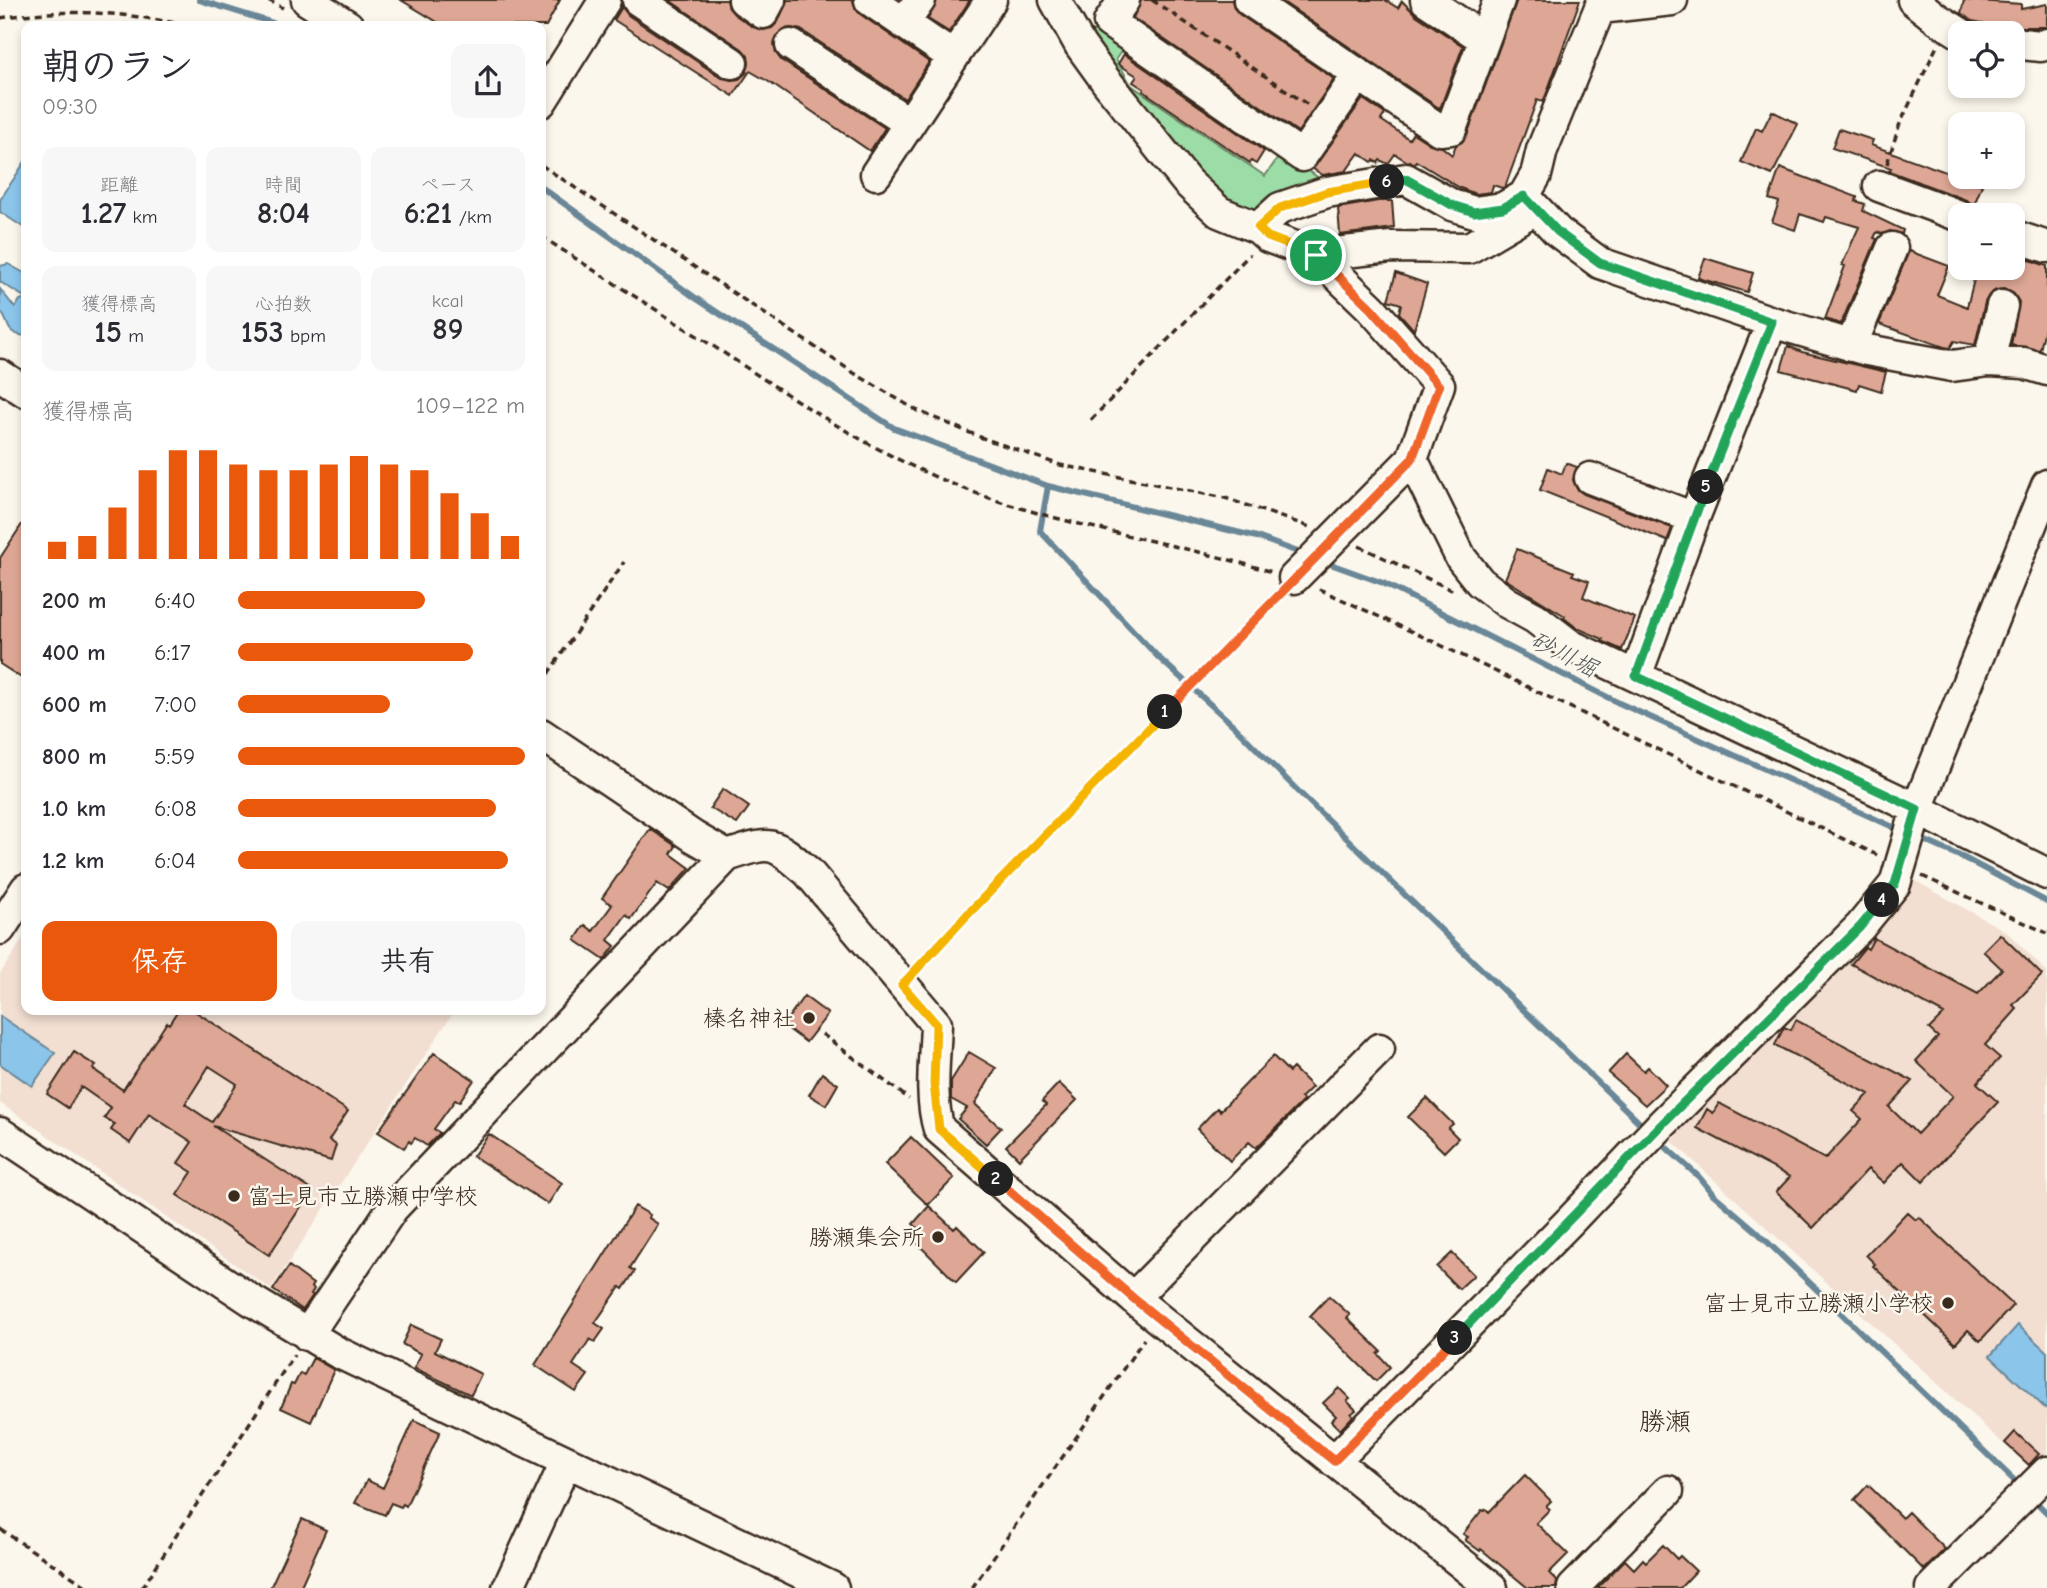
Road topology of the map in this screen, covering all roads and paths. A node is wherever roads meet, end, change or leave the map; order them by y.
1 (307, 0) edge
2 (605, 0) edge
3 (638, 0) edge
4 (744, 0) edge
5 (770, 0) edge
6 (870, 0) edge
7 (991, 0) edge
8 (1055, 0) edge
9 (1124, 0) edge
10 (1152, 0) edge
11 (1249, 0) edge
12 (1426, 0) edge
13 (1499, 0) edge
14 (1672, 0) edge
15 (1602, 4) edge
16 (912, 11) edge
17 (1941, 16) edge
18 (0, 18) edge
19 (168, 21) edge
20 (340, 21) edge
21 (1484, 39) junction
22 (2025, 44) edge
23 (2047, 44) edge
24 (791, 45) dead end
25 (952, 56) junction
26 (732, 63) dead end
27 (1358, 75) junction
28 (546, 94) edge
29 (1328, 118) junction
30 (909, 123) junction
31 (546, 168) edge
32 (876, 174) dead end
33 (1879, 186) joint
34 (1530, 202) junction
35 (1948, 212) edge
36 (1263, 232) junction
37 (546, 239) edge
38 (2025, 239) edge
39 (2047, 247) edge
40 (1892, 248) dead end
41 (1316, 255) junction
42 (2002, 306) dead end
43 (1772, 322) junction
44 (1851, 346) junction
45 (1989, 361) junction
46 (2047, 370) edge
47 (0, 375) edge
48 (21, 389) edge
49 (1091, 420) dead end
50 (1412, 459) junction
51 (1590, 478) dead end
52 (2047, 485) edge
53 (1694, 518) junction
54 (1337, 536) junction
55 (624, 562) dead end
56 (1294, 578) junction
57 (1636, 676) junction
58 (546, 677) edge
59 (546, 737) edge
60 (1917, 809) junction
61 (727, 856) junction
62 (1900, 867) junction
63 (2047, 874) edge
64 (21, 896) edge
65 (0, 929) edge
66 (2047, 933) edge
67 (902, 985) junction
68 (822, 1034) dead end
69 (1379, 1049) dead end
70 (936, 1120) junction
71 (0, 1133) edge
72 (1133, 1298) junction
73 (1158, 1318) junction
74 (307, 1335) junction
75 (1334, 1461) junction
76 (566, 1462) junction
77 (2047, 1472) edge
78 (1668, 1491) dead end
79 (0, 1529) edge
80 (89, 1588) edge
81 (142, 1588) edge
82 (508, 1588) edge
83 (833, 1588) edge
84 (972, 1588) edge
85 (1492, 1588) edge
86 (1573, 1588) edge
87 (1931, 1588) edge

1 - 20 street
2 - 28 street
3 - 26 street
4 - 5 street
6 - 16 street
7 - 25 street
8 - 36 street
9 - 29 street
10 - 29 path
11 - 27 street
12 - 21 street
13 - 21 street
14 - 15 street
15 - 34 street
16 - 25 street
17 - 33 path
18 - 19 path
21 - 27 street
22 - 23 street
24 - 30 street
25 - 30 street
27 - 29 street
30 - 32 street
31 - 54 path
33 - 35 street
34 - 36 street
34 - 41 street
34 - 43 street
36 - 41 street
36 - 49 path
37 - 56 path
38 - 39 street
40 - 44 street
41 - 50 street
42 - 45 street
43 - 44 street
43 - 53 street
44 - 45 street
45 - 46 street
47 - 48 street
50 - 54 street
50 - 57 street
51 - 53 street
52 - 60 street
53 - 57 street
54 - 56 street
55 - 58 path
56 - 62 path
56 - 67 path
57 - 60 street
59 - 61 street
60 - 62 street
60 - 63 street
61 - 67 street
61 - 74 street
62 - 66 path
62 - 75 street
64 - 65 street
67 - 70 street
68 - 70 path
69 - 72 street
70 - 72 street
71 - 74 street
72 - 73 street
73 - 75 street
73 - 84 path
74 - 76 street
74 - 81 path
75 - 85 street
76 - 82 street
76 - 83 street
77 - 87 street
78 - 86 street
79 - 80 path

